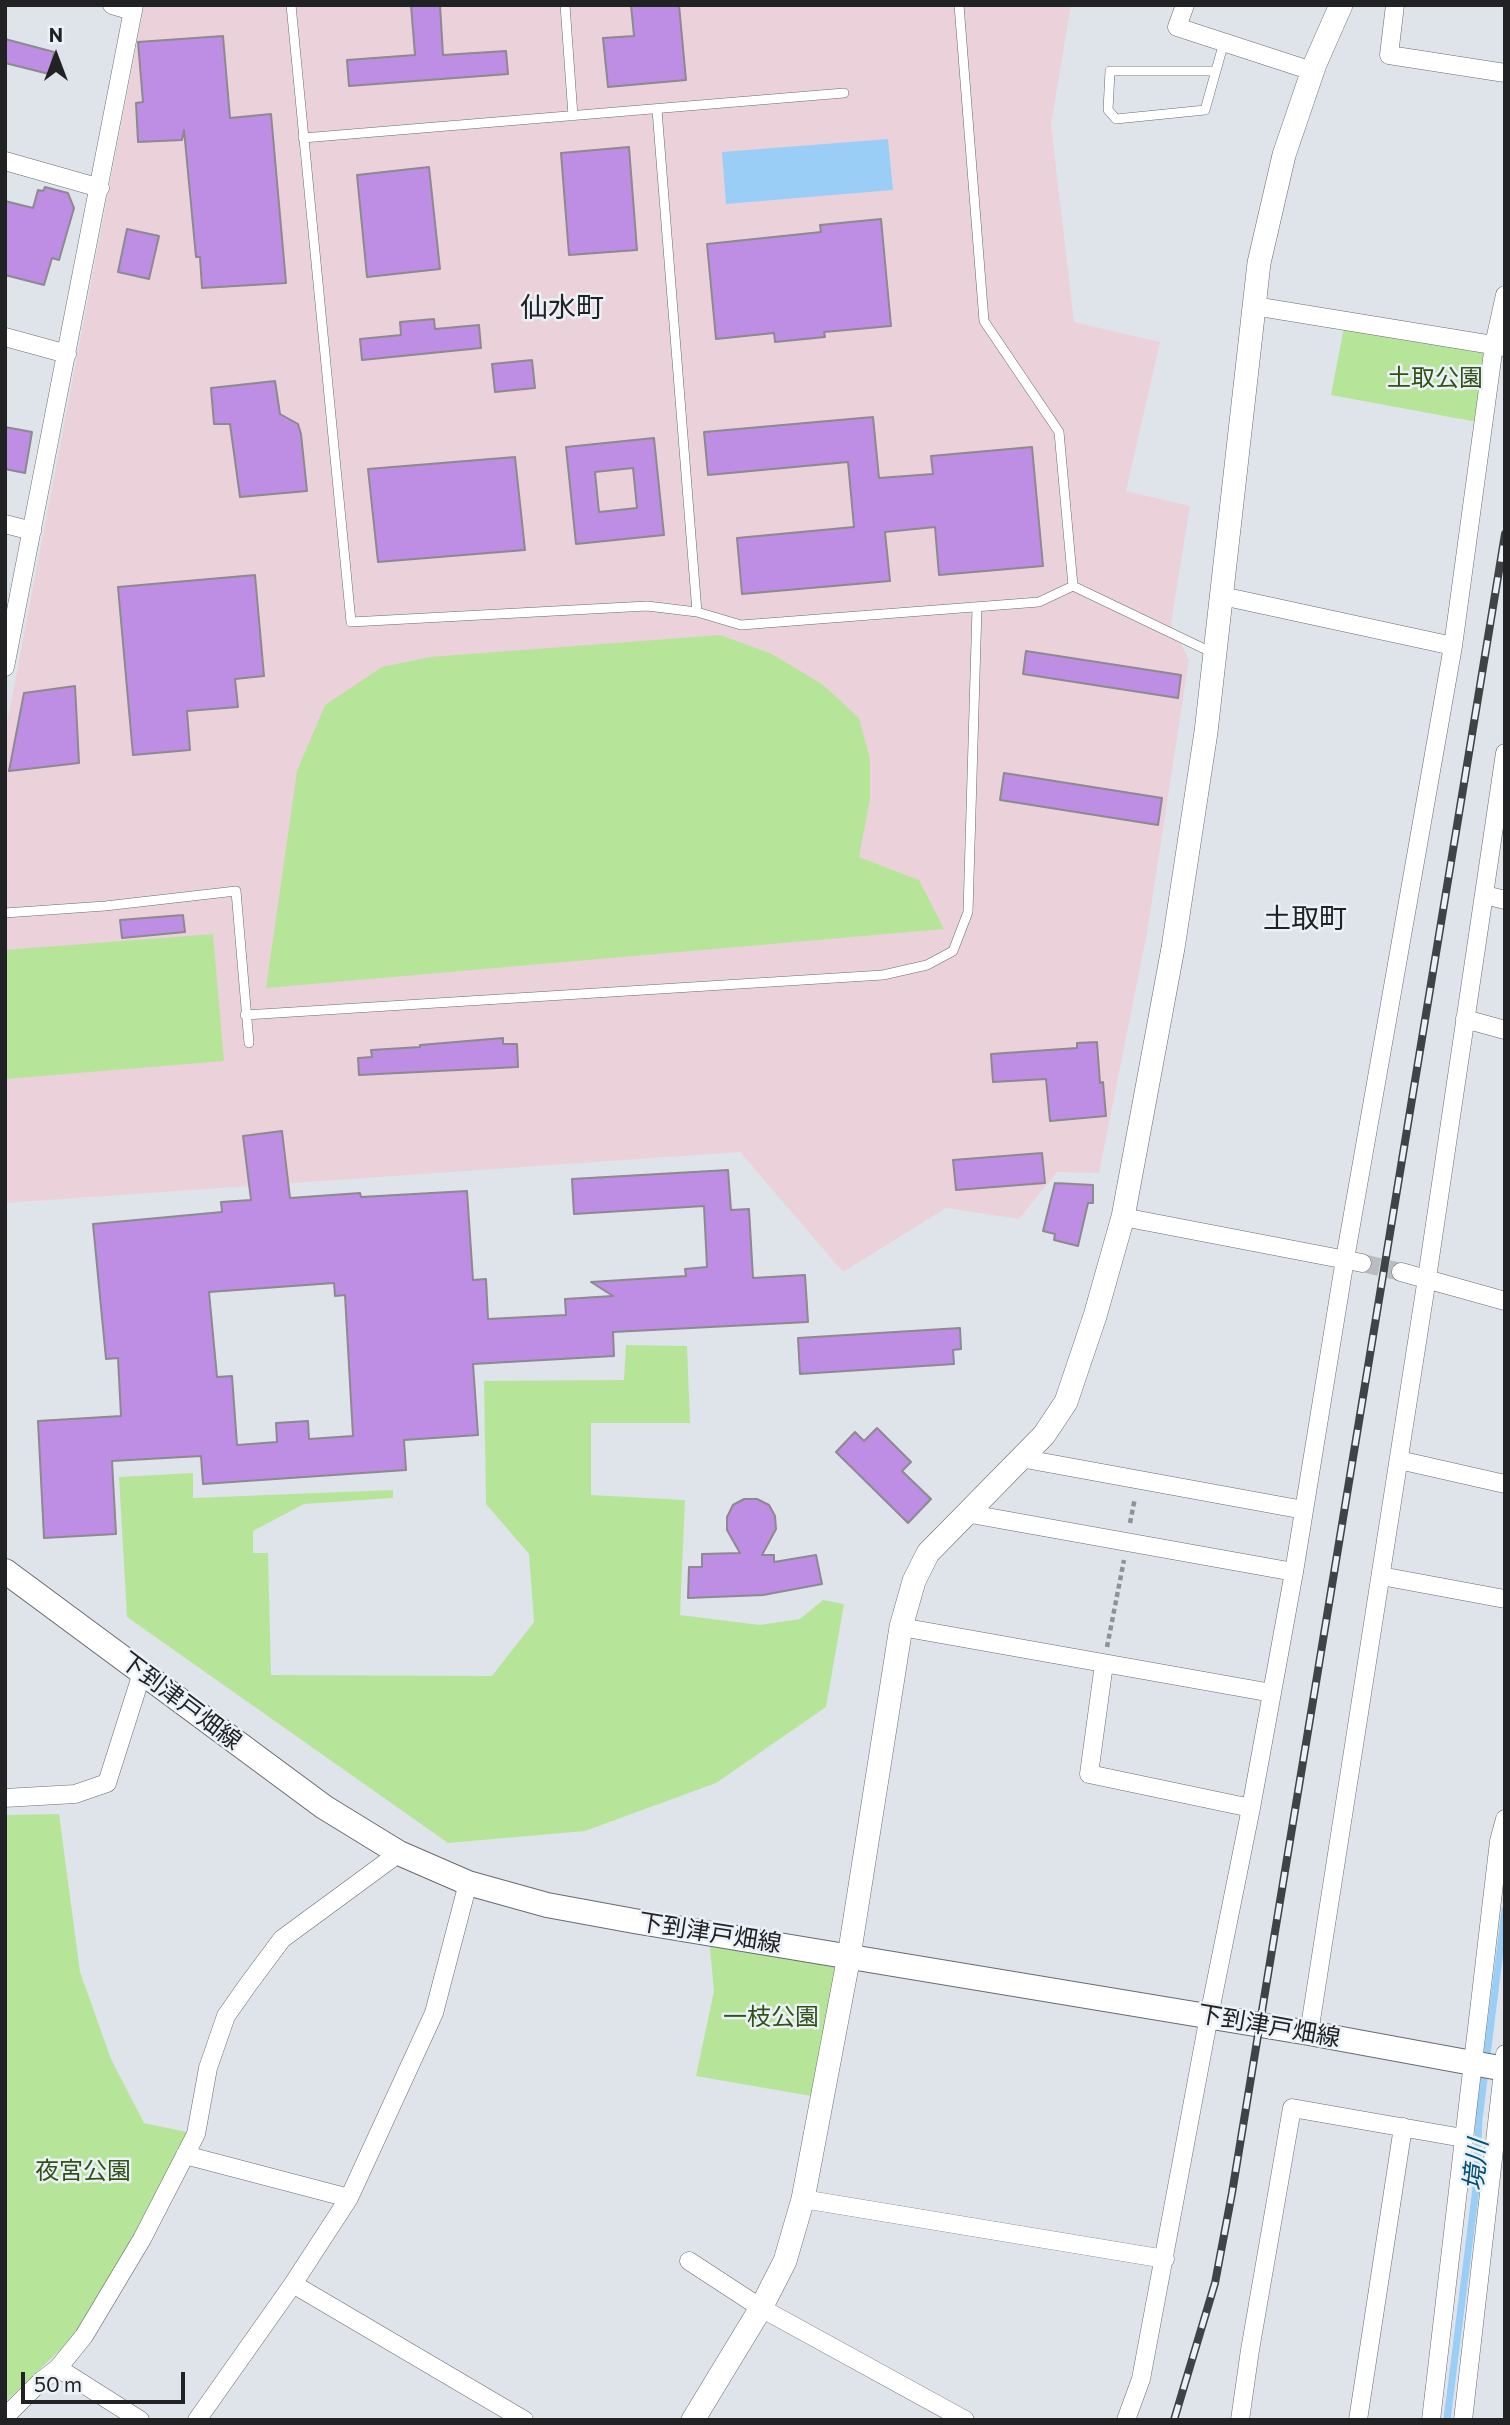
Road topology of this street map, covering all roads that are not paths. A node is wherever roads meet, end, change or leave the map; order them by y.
1 (112, 5) edge
2 (291, 5) edge
3 (565, 5) edge
4 (959, 5) edge
5 (1185, 5) edge
6 (1340, 5) edge
7 (1395, 5) edge
8 (134, 8) edge
9 (1224, 42) junction
10 (1216, 71) junction
11 (1312, 71) junction
12 (1505, 73) edge
13 (844, 93) dead end
14 (657, 110) junction
15 (573, 116) junction
16 (303, 138) junction
17 (5, 161) edge
18 (100, 188) junction
19 (1505, 295) edge
20 (1254, 306) junction
21 (5, 337) edge
22 (1500, 346) edge
23 (67, 354) junction
24 (5, 524) edge
25 (32, 531) junction
26 (1073, 586) junction
27 (1222, 596) junction
28 (977, 608) junction
29 (697, 612) junction
30 (1453, 646) junction
31 (1214, 654) junction
32 (5, 667) edge
33 (1504, 764) edge
34 (1485, 895) junction
35 (1505, 900) edge
36 (5, 912) edge
37 (246, 1015) junction
38 (1465, 1018) junction
39 (1505, 1030) edge
40 (248, 1043) dead end
41 (1123, 1217) junction
42 (1353, 1261) junction
43 (1401, 1272) tunnel mouth
44 (1427, 1278) junction
45 (1505, 1301) edge
46 (1020, 1458) junction
47 (1399, 1460) junction
48 (1505, 1484) edge
49 (1304, 1510) junction
50 (965, 1513) junction
51 (5, 1571) edge
52 (1294, 1572) junction
53 (1381, 1576) junction
54 (1505, 1599) edge
55 (901, 1627) junction
56 (1104, 1664) junction
57 (142, 1672) junction
58 (1272, 1693) junction
59 (5, 1798) edge
60 (1251, 1808) junction
61 (1505, 1819) edge
62 (399, 1853) junction
63 (468, 1883) junction
64 (849, 1956) junction
65 (1209, 2016) junction
66 (1309, 2032) junction
67 (1472, 2062) junction
68 (1504, 2064) edge
69 (1403, 2127) junction
70 (1463, 2138) junction
71 (185, 2155) junction
72 (349, 2198) junction
73 (803, 2199) junction
74 (1165, 2259) junction
75 (689, 2261) dead end
76 (293, 2284) junction
77 (761, 2308) junction
78 (58, 2368) junction
79 (5, 2417) edge
80 (140, 2420) edge
81 (197, 2420) edge
82 (524, 2420) edge
83 (692, 2420) edge
84 (965, 2420) edge
85 (1126, 2420) edge
86 (1240, 2420) edge
87 (1358, 2420) edge
88 (1431, 2420) edge
89 (1463, 2420) edge

1 - 8 street
2 - 16 lane
3 - 15 lane
4 - 26 lane
5 - 9 street
6 - 11 street
7 - 12 street
8 - 18 street
9 - 10 lane
9 - 11 street
10 - 10 lane
11 - 20 street
13 - 14 lane
14 - 15 lane
14 - 29 lane
15 - 16 lane
16 - 29 lane
17 - 18 street
18 - 23 street
19 - 22 street
20 - 22 street
20 - 27 street
21 - 23 street
22 - 30 street
23 - 25 street
24 - 25 street
25 - 32 street
26 - 28 lane
26 - 31 lane
27 - 30 street
27 - 31 street
28 - 29 lane
28 - 37 lane
30 - 42 street
31 - 41 street
33 - 34 street
34 - 35 street
34 - 38 street
36 - 37 lane
37 - 40 lane
38 - 39 street
38 - 44 street
41 - 42 street
41 - 46 street
42 - 49 street
43 - 44 street
44 - 45 street
44 - 47 street
46 - 49 street
46 - 50 street
47 - 48 street
47 - 53 street
49 - 52 street
50 - 52 street
50 - 55 street
51 - 57 main road, 下到津戸畑線
52 - 58 street
53 - 54 street
53 - 66 street
55 - 56 street
55 - 64 street
56 - 58 street
56 - 60 street
57 - 59 street
57 - 62 main road, 下到津戸畑線
58 - 60 street
60 - 65 street
61 - 67 street
62 - 63 main road, 下到津戸畑線
62 - 71 street
63 - 64 main road, 下到津戸畑線
63 - 72 street
64 - 65 main road, 下到津戸畑線
64 - 73 street
65 - 66 main road, 下到津戸畑線
65 - 74 street
66 - 67 main road, 下到津戸畑線
67 - 68 main road, 下到津戸畑線
67 - 70 street
68 - 89 street
69 - 70 street
69 - 86 street
69 - 87 street
70 - 88 street
71 - 72 street
71 - 78 street
72 - 76 street
73 - 74 street
73 - 77 street
74 - 85 street
75 - 77 street
76 - 81 street
76 - 82 street
77 - 83 street
77 - 84 street
78 - 79 street
78 - 80 street

